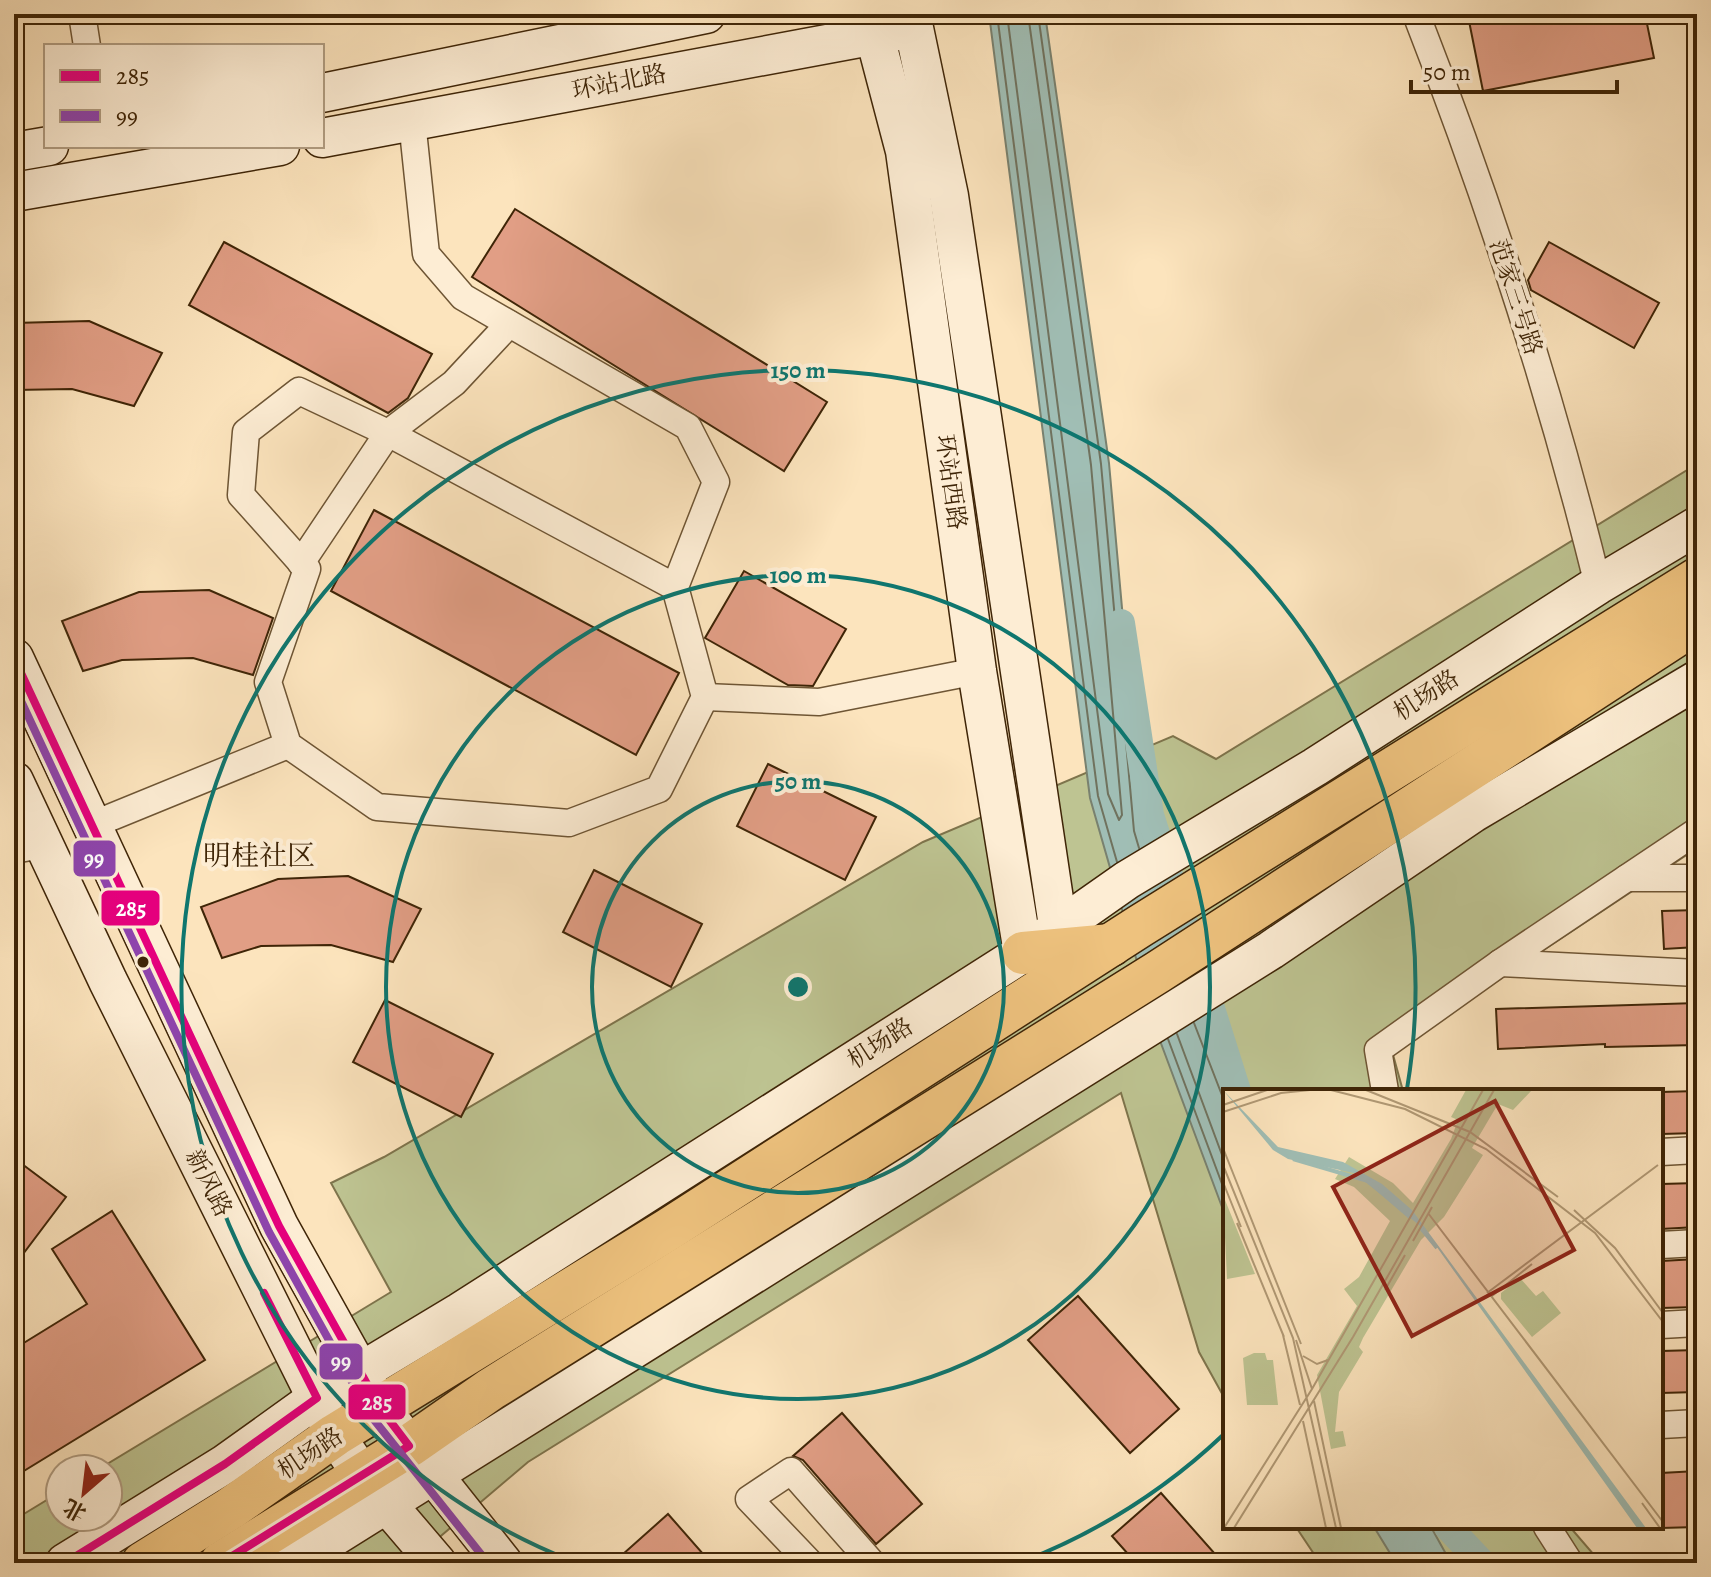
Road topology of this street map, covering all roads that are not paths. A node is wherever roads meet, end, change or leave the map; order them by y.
1 (82, 14) edge
2 (706, 14) edge
3 (1416, 14) edge
4 (913, 21) edge
5 (871, 25) edge
6 (87, 44) edge
7 (324, 93) edge
8 (412, 121) junction
9 (324, 138) edge
10 (44, 147) edge
11 (268, 148) edge
12 (14, 152) edge
13 (14, 192) edge
14 (509, 324) junction
15 (388, 433) junction
16 (1697, 526) edge
17 (301, 563) junction
18 (1697, 579) edge
19 (1598, 585) junction
20 (675, 587) junction
21 (1697, 622) edge
22 (14, 658) edge
23 (977, 671) junction
24 (1697, 680) edge
25 (705, 697) junction
26 (288, 745) junction
27 (14, 781) edge
28 (92, 825) junction
29 (1697, 831) edge
30 (28, 848) edge
31 (1627, 878) junction
32 (1697, 878) edge
33 (1058, 926) junction
34 (1126, 936) junction
35 (1023, 953) junction
36 (1500, 963) junction
37 (1697, 973) edge
38 (1163, 992) junction
39 (1385, 1089) edge
40 (1697, 1150) edge
41 (1663, 1152) edge
42 (1697, 1243) edge
43 (1663, 1245) edge
44 (1697, 1323) edge
45 (1663, 1325) edge
46 (359, 1372) junction
47 (381, 1409) junction
48 (326, 1417) junction
49 (1697, 1423) edge
50 (1663, 1425) edge
51 (421, 1462) junction
52 (374, 1489) junction
53 (1548, 1529) edge
54 (65, 1563) edge
55 (143, 1563) edge
56 (221, 1563) edge
57 (292, 1563) edge
58 (437, 1563) edge
59 (503, 1563) edge
60 (810, 1563) edge
61 (872, 1563) edge
62 (1570, 1563) edge

1 - 6 street
2 - 7 main road, 环站北路
3 - 19 street, 范家三号路
4 - 5 main road, 环站北路
4 - 33 main road, 环站西路
5 - 8 main road, 环站北路
5 - 23 main road, 环站西路
8 - 9 main road, 环站北路
8 - 14 street
10 - 12 main road
11 - 13 main road
14 - 15 street
14 - 20 street
15 - 17 street
15 - 17 street
15 - 20 street
16 - 19 main road, 机场路
17 - 26 street
18 - 34 main road, 机场路
19 - 33 main road, 机场路
20 - 25 street
21 - 38 main road, 机场路
22 - 28 main road, 新风路
23 - 25 street
23 - 35 main road, 环站西路
24 - 38 main road, 机场路
25 - 26 street
26 - 28 street
27 - 30 main road, 新风路
28 - 46 main road, 新风路
29 - 31 street
30 - 48 main road, 新风路
31 - 32 street
31 - 36 street
33 - 35 main road, 机场路
34 - 35 main road
34 - 47 main road, 机场路
35 - 46 main road, 机场路
36 - 37 street
36 - 39 street
38 - 51 main road, 机场路
40 - 41 street
42 - 43 street
44 - 45 street
46 - 47 main road, 新风路
46 - 48 main road, 机场路
47 - 48 main road, 机场路
47 - 51 main road, 新风路
48 - 52 main road, 新风路
48 - 54 main road, 机场路
48 - 55 main road, 机场路
49 - 50 street
51 - 52 main road, 机场路
51 - 59 main road, 新风路
52 - 56 main road, 机场路
52 - 57 main road, 机场路
52 - 58 main road, 新风路
53 - 62 street
60 - 61 street

